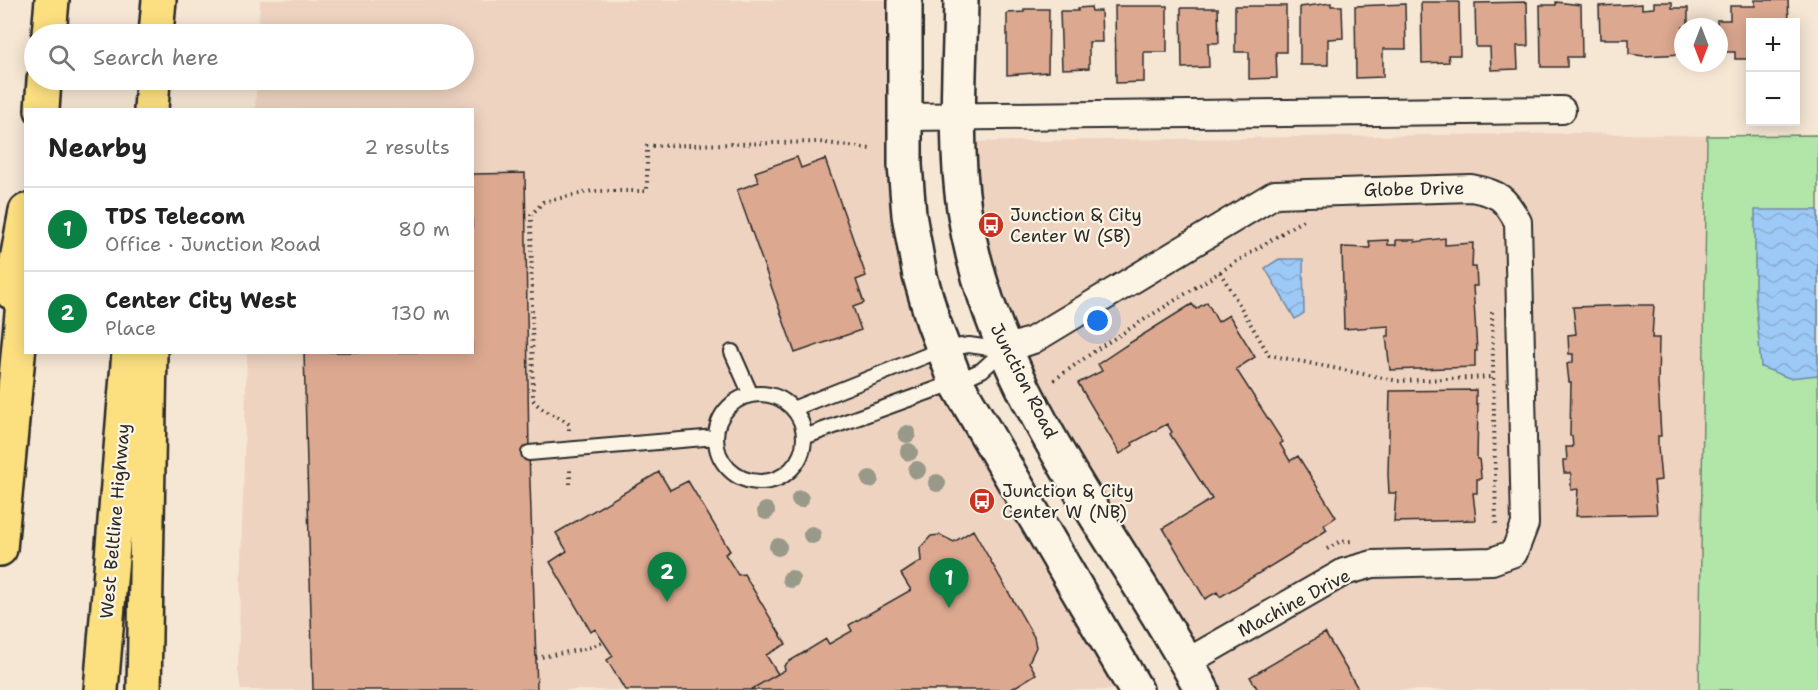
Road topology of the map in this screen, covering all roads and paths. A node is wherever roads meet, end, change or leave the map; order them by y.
1 (52, 0) edge
2 (159, 0) edge
3 (905, 0) edge
4 (961, 0) edge
5 (50, 24) edge
6 (157, 24) edge
7 (43, 90) edge
8 (152, 90) edge
9 (42, 108) edge
10 (151, 108) edge
11 (1562, 110) dead end
12 (904, 117) junction
13 (959, 117) junction
14 (872, 149) dead end
15 (1314, 220) dead end
16 (24, 222) edge
17 (1220, 272) junction
18 (24, 291) edge
19 (1491, 310) dead end
20 (943, 349) junction
21 (1004, 350) junction
22 (732, 352) dead end
23 (0, 353) edge
24 (129, 354) edge
25 (150, 354) edge
26 (1492, 377) junction
27 (1054, 380) dead end
28 (956, 382) junction
29 (751, 395) junction
30 (795, 408) junction
31 (716, 437) junction
32 (804, 437) junction
33 (570, 449) junction
34 (529, 453) dead end
35 (570, 484) dead end
36 (1496, 525) dead end
37 (1361, 541) dead end
38 (0, 549) edge
39 (1514, 553) joint
40 (1319, 554) dead end
41 (604, 642) dead end
42 (536, 658) dead end
43 (1187, 662) junction
44 (101, 690) edge
45 (144, 690) edge
46 (1136, 690) edge
47 (1203, 690) edge

1 - 5 highway
2 - 6 highway
3 - 12 street
4 - 13 street, Junction Road
7 - 9 highway
8 - 10 highway
11 - 13 street
12 - 13 street
12 - 20 street
13 - 21 street, Junction Road
14 - 33 path
15 - 17 path
16 - 23 highway
17 - 26 path
17 - 27 path
18 - 38 highway
19 - 26 path
20 - 21 lane
20 - 28 street
20 - 30 lane
21 - 28 lane
21 - 39 street, Globe Drive
21 - 43 street, Junction Road
22 - 29 lane
24 - 44 highway, West Beltline Highway
25 - 45 highway
26 - 36 path
28 - 32 lane
28 - 46 street
29 - 30 lane
29 - 31 lane
30 - 32 lane
31 - 32 lane
31 - 33 lane
33 - 34 lane
33 - 35 path
37 - 40 path
39 - 43 street, Machine Drive
41 - 42 path
43 - 47 street, Junction Road

